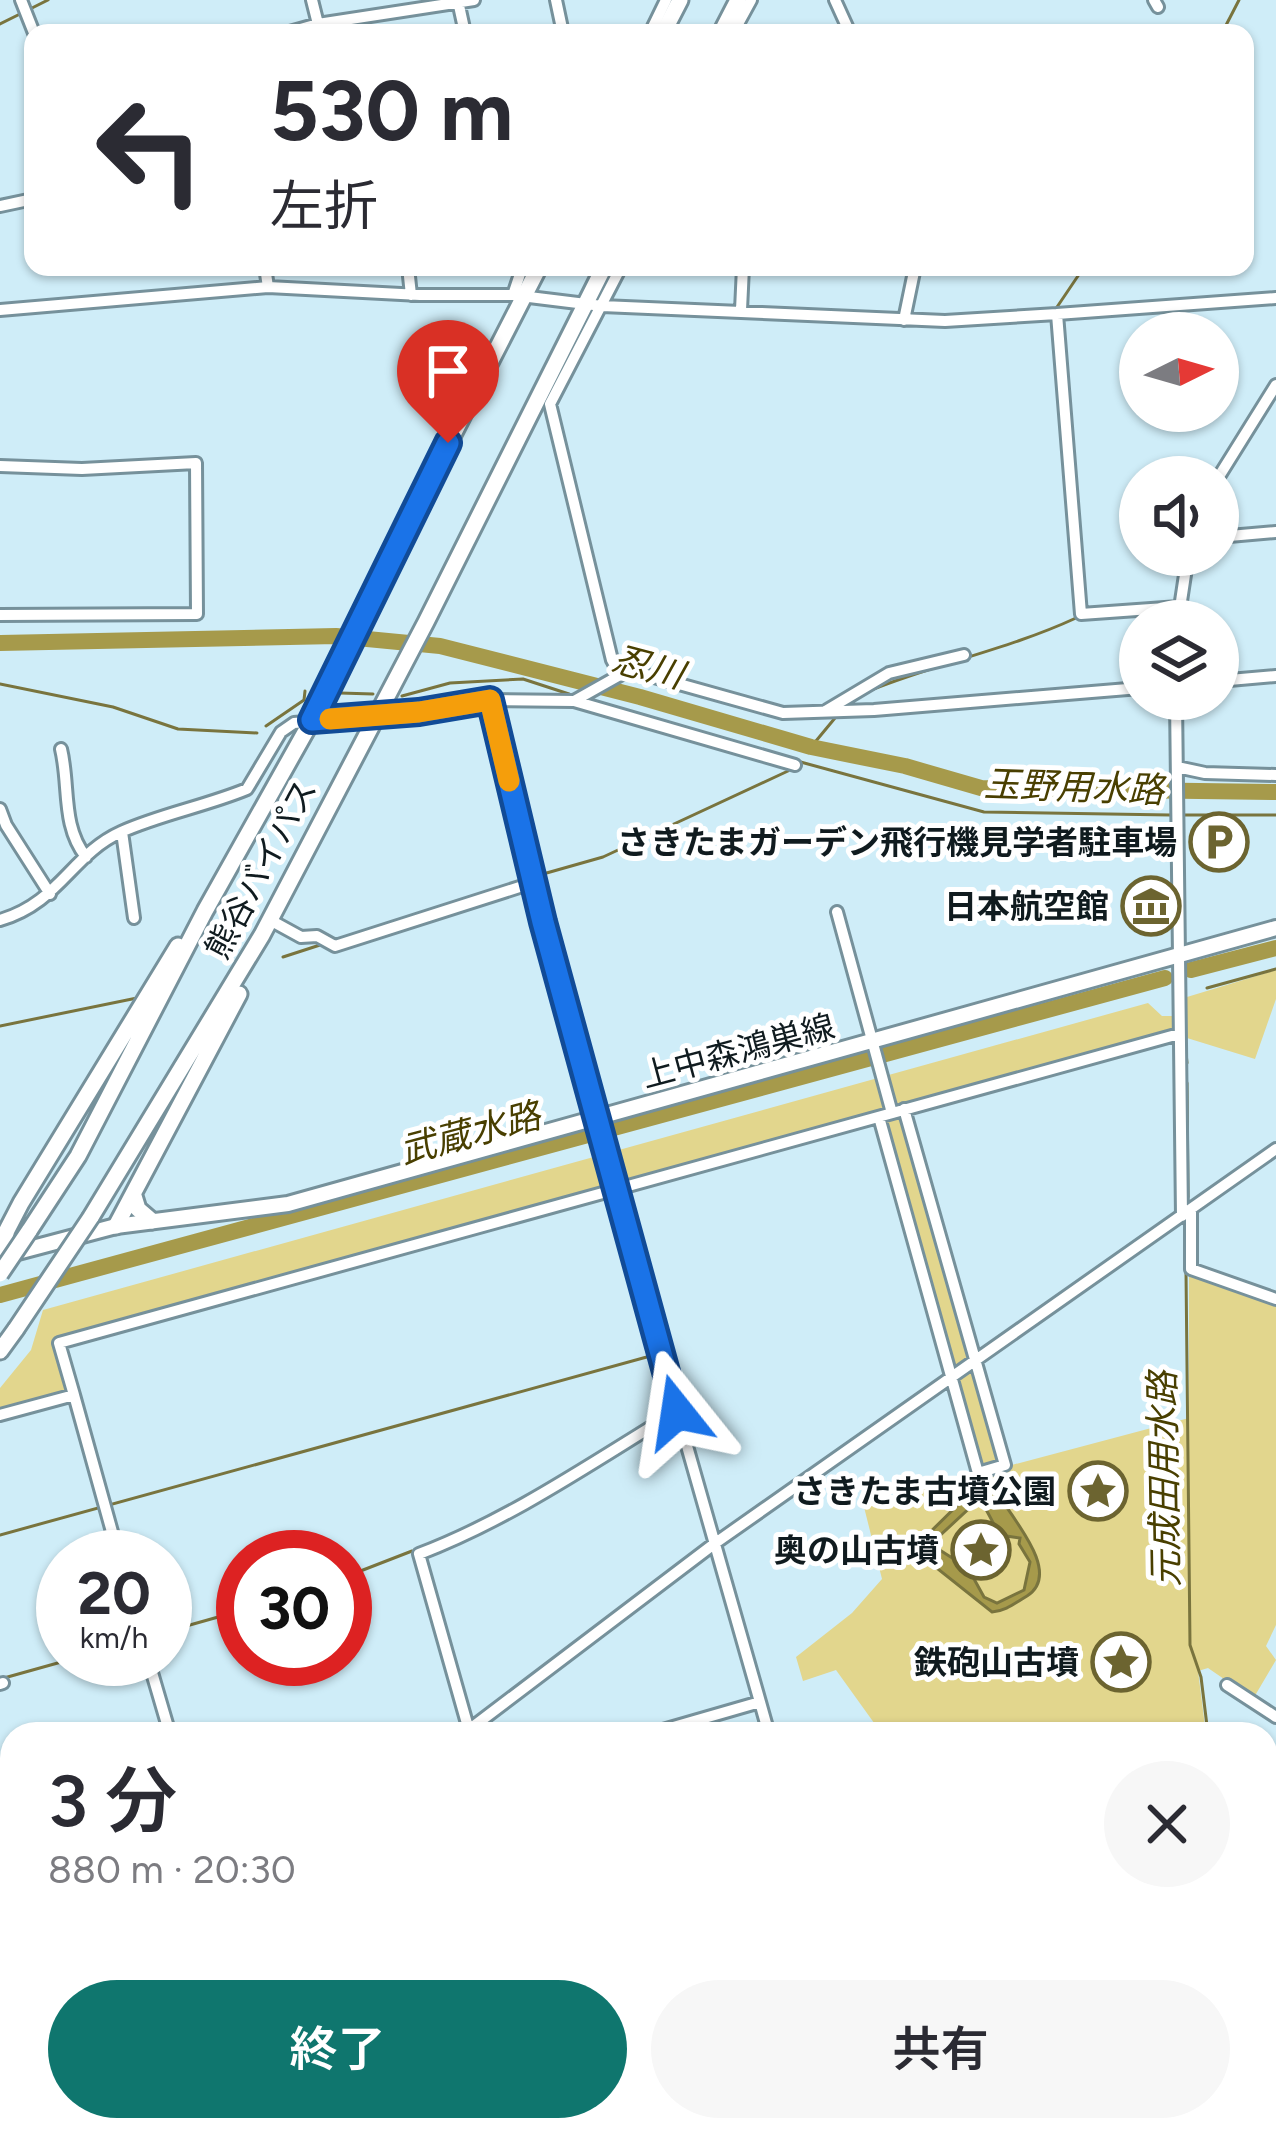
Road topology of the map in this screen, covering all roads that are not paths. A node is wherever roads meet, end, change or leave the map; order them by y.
1 (312, 0) edge
2 (474, 0) edge
3 (458, 1) edge
4 (375, 15) junction
5 (318, 24) joint
6 (376, 24) edge
7 (266, 276) edge
8 (409, 276) edge
9 (520, 276) edge
10 (532, 276) edge
11 (602, 276) edge
12 (615, 276) edge
13 (743, 276) edge
14 (913, 276) edge
15 (268, 286) junction
16 (412, 295) junction
17 (518, 296) junction
18 (1276, 298) edge
19 (594, 306) junction
20 (0, 310) edge
21 (741, 310) junction
22 (1057, 314) junction
23 (904, 320) junction
24 (1276, 386) edge
25 (1232, 456) edge
26 (0, 466) edge
27 (1276, 532) edge
28 (1239, 535) edge
29 (1119, 614) edge
30 (0, 615) edge
31 (964, 655) dead end
32 (616, 674) junction
33 (1276, 676) edge
34 (1239, 679) edge
35 (1119, 690) edge
36 (490, 700) junction
37 (574, 701) junction
38 (825, 712) junction
39 (376, 717) junction
40 (312, 720) junction
41 (1176, 720) edge
42 (61, 749) dead end
43 (795, 765) dead end
44 (1177, 770) junction
45 (1276, 776) edge
46 (0, 809) edge
47 (122, 832) junction
48 (86, 857) junction
49 (532, 883) junction
50 (50, 894) junction
51 (205, 911) junction
52 (836, 912) dead end
53 (134, 918) dead end
54 (0, 920) edge
55 (266, 928) junction
56 (1276, 928) edge
57 (1177, 960) junction
58 (1179, 1034) junction
59 (872, 1046) junction
60 (892, 1113) junction
61 (596, 1122) junction
62 (1276, 1149) edge
63 (926, 1183) junction
64 (615, 1189) junction
65 (899, 1191) junction
66 (134, 1196) junction
67 (1186, 1213) junction
68 (152, 1221) junction
69 (116, 1226) junction
70 (0, 1255) edge
71 (0, 1274) edge
72 (1276, 1299) edge
73 (965, 1320) junction
74 (937, 1328) junction
75 (0, 1351) edge
76 (977, 1360) junction
77 (950, 1380) junction
78 (74, 1395) junction
79 (677, 1412) junction
80 (0, 1415) edge
81 (112, 1530) edge
82 (714, 1544) junction
83 (1227, 1685) dead end
84 (156, 1686) edge
85 (760, 1702) junction
86 (1276, 1717) edge
87 (166, 1722) edge
88 (465, 1722) edge
89 (482, 1722) edge
90 (691, 1722) edge
91 (766, 1722) edge

1 - 5 street
2 - 3 street
3 - 4 street
4 - 5 street
4 - 6 street
7 - 15 street
8 - 16 street
9 - 17 street
10 - 17 highway, 熊谷バイパス
11 - 19 highway, 熊谷バイパス
12 - 19 street
13 - 21 street
14 - 23 street
15 - 16 street
15 - 20 street
16 - 17 street
17 - 19 street
17 - 40 highway, 熊谷バイパス
18 - 22 street
19 - 21 street
19 - 32 street
19 - 39 highway, 熊谷バイパス
21 - 23 street
22 - 23 street
22 - 29 street
24 - 25 street
26 - 30 street
27 - 28 street
31 - 38 street
32 - 37 street
32 - 38 street
33 - 34 street
35 - 38 street
36 - 37 street
36 - 39 street
36 - 49 street
37 - 43 street
39 - 40 street
39 - 55 highway, 熊谷バイパス
40 - 47 street
40 - 51 highway, 熊谷バイパス
41 - 44 street
42 - 48 street
44 - 45 street
44 - 57 street
46 - 50 street
47 - 48 street
47 - 53 street
48 - 50 street
49 - 55 street
49 - 61 street
50 - 54 street
51 - 70 highway
51 - 71 highway, 熊谷バイパス, bridge
52 - 59 street
55 - 66 highway
55 - 75 highway, 熊谷バイパス, bridge
56 - 57 main road, 上中森鴻巣線
57 - 58 street
57 - 59 main road, 上中森鴻巣線
58 - 60 street
58 - 67 street
59 - 60 street
59 - 61 main road, 上中森鴻巣線
60 - 63 street
60 - 64 street
60 - 65 street
61 - 64 street
61 - 68 main road, 上中森鴻巣線
62 - 67 street
63 - 65 street
63 - 73 street
64 - 78 street
64 - 79 street
65 - 74 street
66 - 68 highway
66 - 69 highway
67 - 72 street
67 - 76 street
68 - 69 main road, 上中森鴻巣線
69 - 70 main road, 上中森鴻巣線
73 - 74 street
73 - 76 street
74 - 77 street
76 - 77 street
76 - 77 street
77 - 82 street
78 - 80 street
78 - 81 street
79 - 82 street
79 - 88 street
82 - 85 street
82 - 89 street
83 - 86 street
84 - 87 street
85 - 90 street
85 - 91 street

